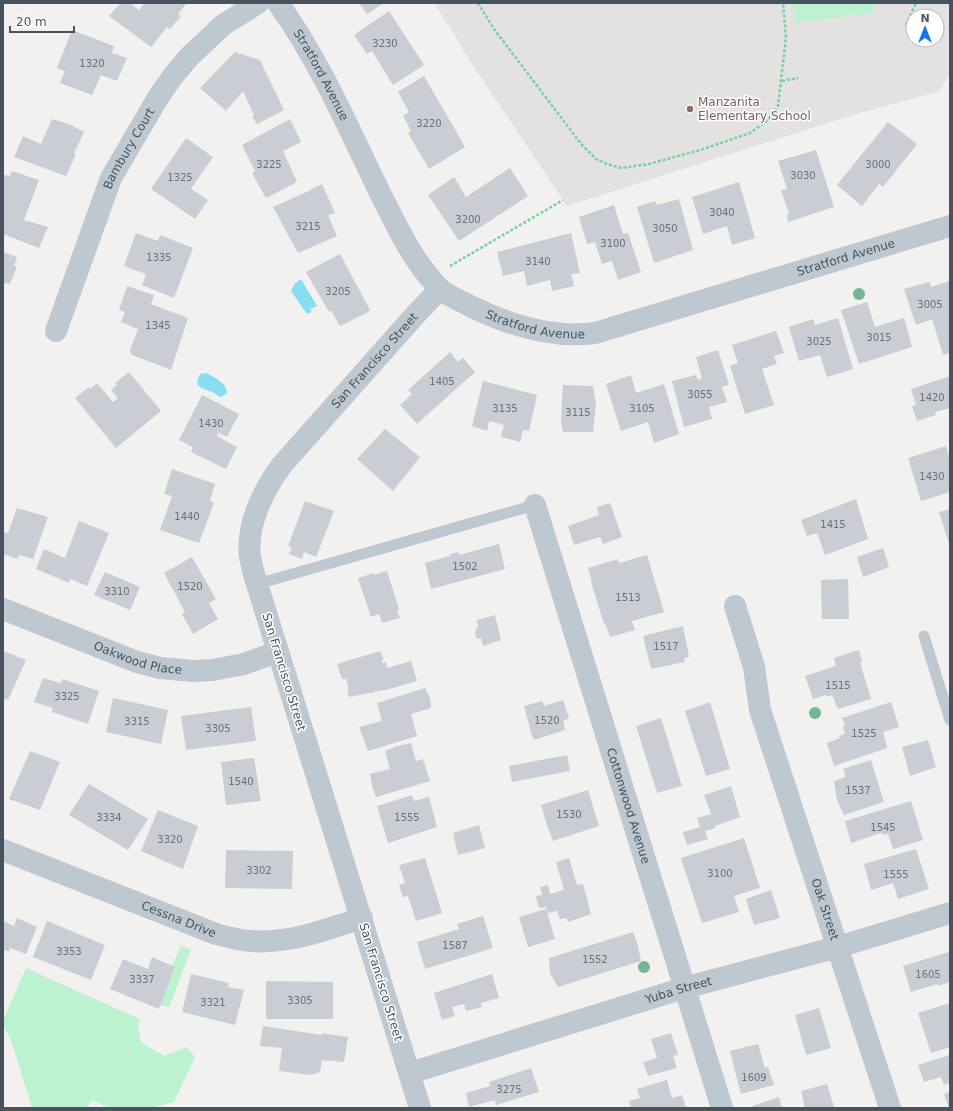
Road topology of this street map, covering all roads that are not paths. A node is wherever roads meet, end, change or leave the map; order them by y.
1 (258, 3) edge
2 (278, 3) edge
3 (950, 226) edge
4 (440, 290) junction
5 (56, 331) dead end
6 (535, 505) joint
7 (257, 584) junction
8 (735, 606) dead end
9 (3, 609) edge
10 (924, 636) dead end
11 (277, 652) junction
12 (950, 720) edge
13 (3, 850) edge
14 (950, 913) edge
15 (362, 918) junction
16 (838, 946) junction
17 (684, 988) junction
18 (410, 1074) junction
19 (420, 1108) edge
20 (722, 1108) edge
21 (890, 1108) edge

1 - 5 street, Bambury Court
2 - 4 street, Stratford Avenue
3 - 4 street, Stratford Avenue
4 - 7 street, San Francisco Street
6 - 7 lane
6 - 17 street, Cottonwood Avenue
7 - 11 street, San Francisco Street
8 - 16 street, Oak Street
9 - 11 street, Oakwood Place
10 - 12 lane
11 - 15 street, San Francisco Street
13 - 15 street, Cessna Drive
14 - 16 street, Yuba Street
15 - 18 street, San Francisco Street
16 - 17 street, Yuba Street
16 - 21 street, Oak Street
17 - 18 street, Yuba Street
17 - 20 street, Cottonwood Avenue
18 - 19 street, San Francisco Street

